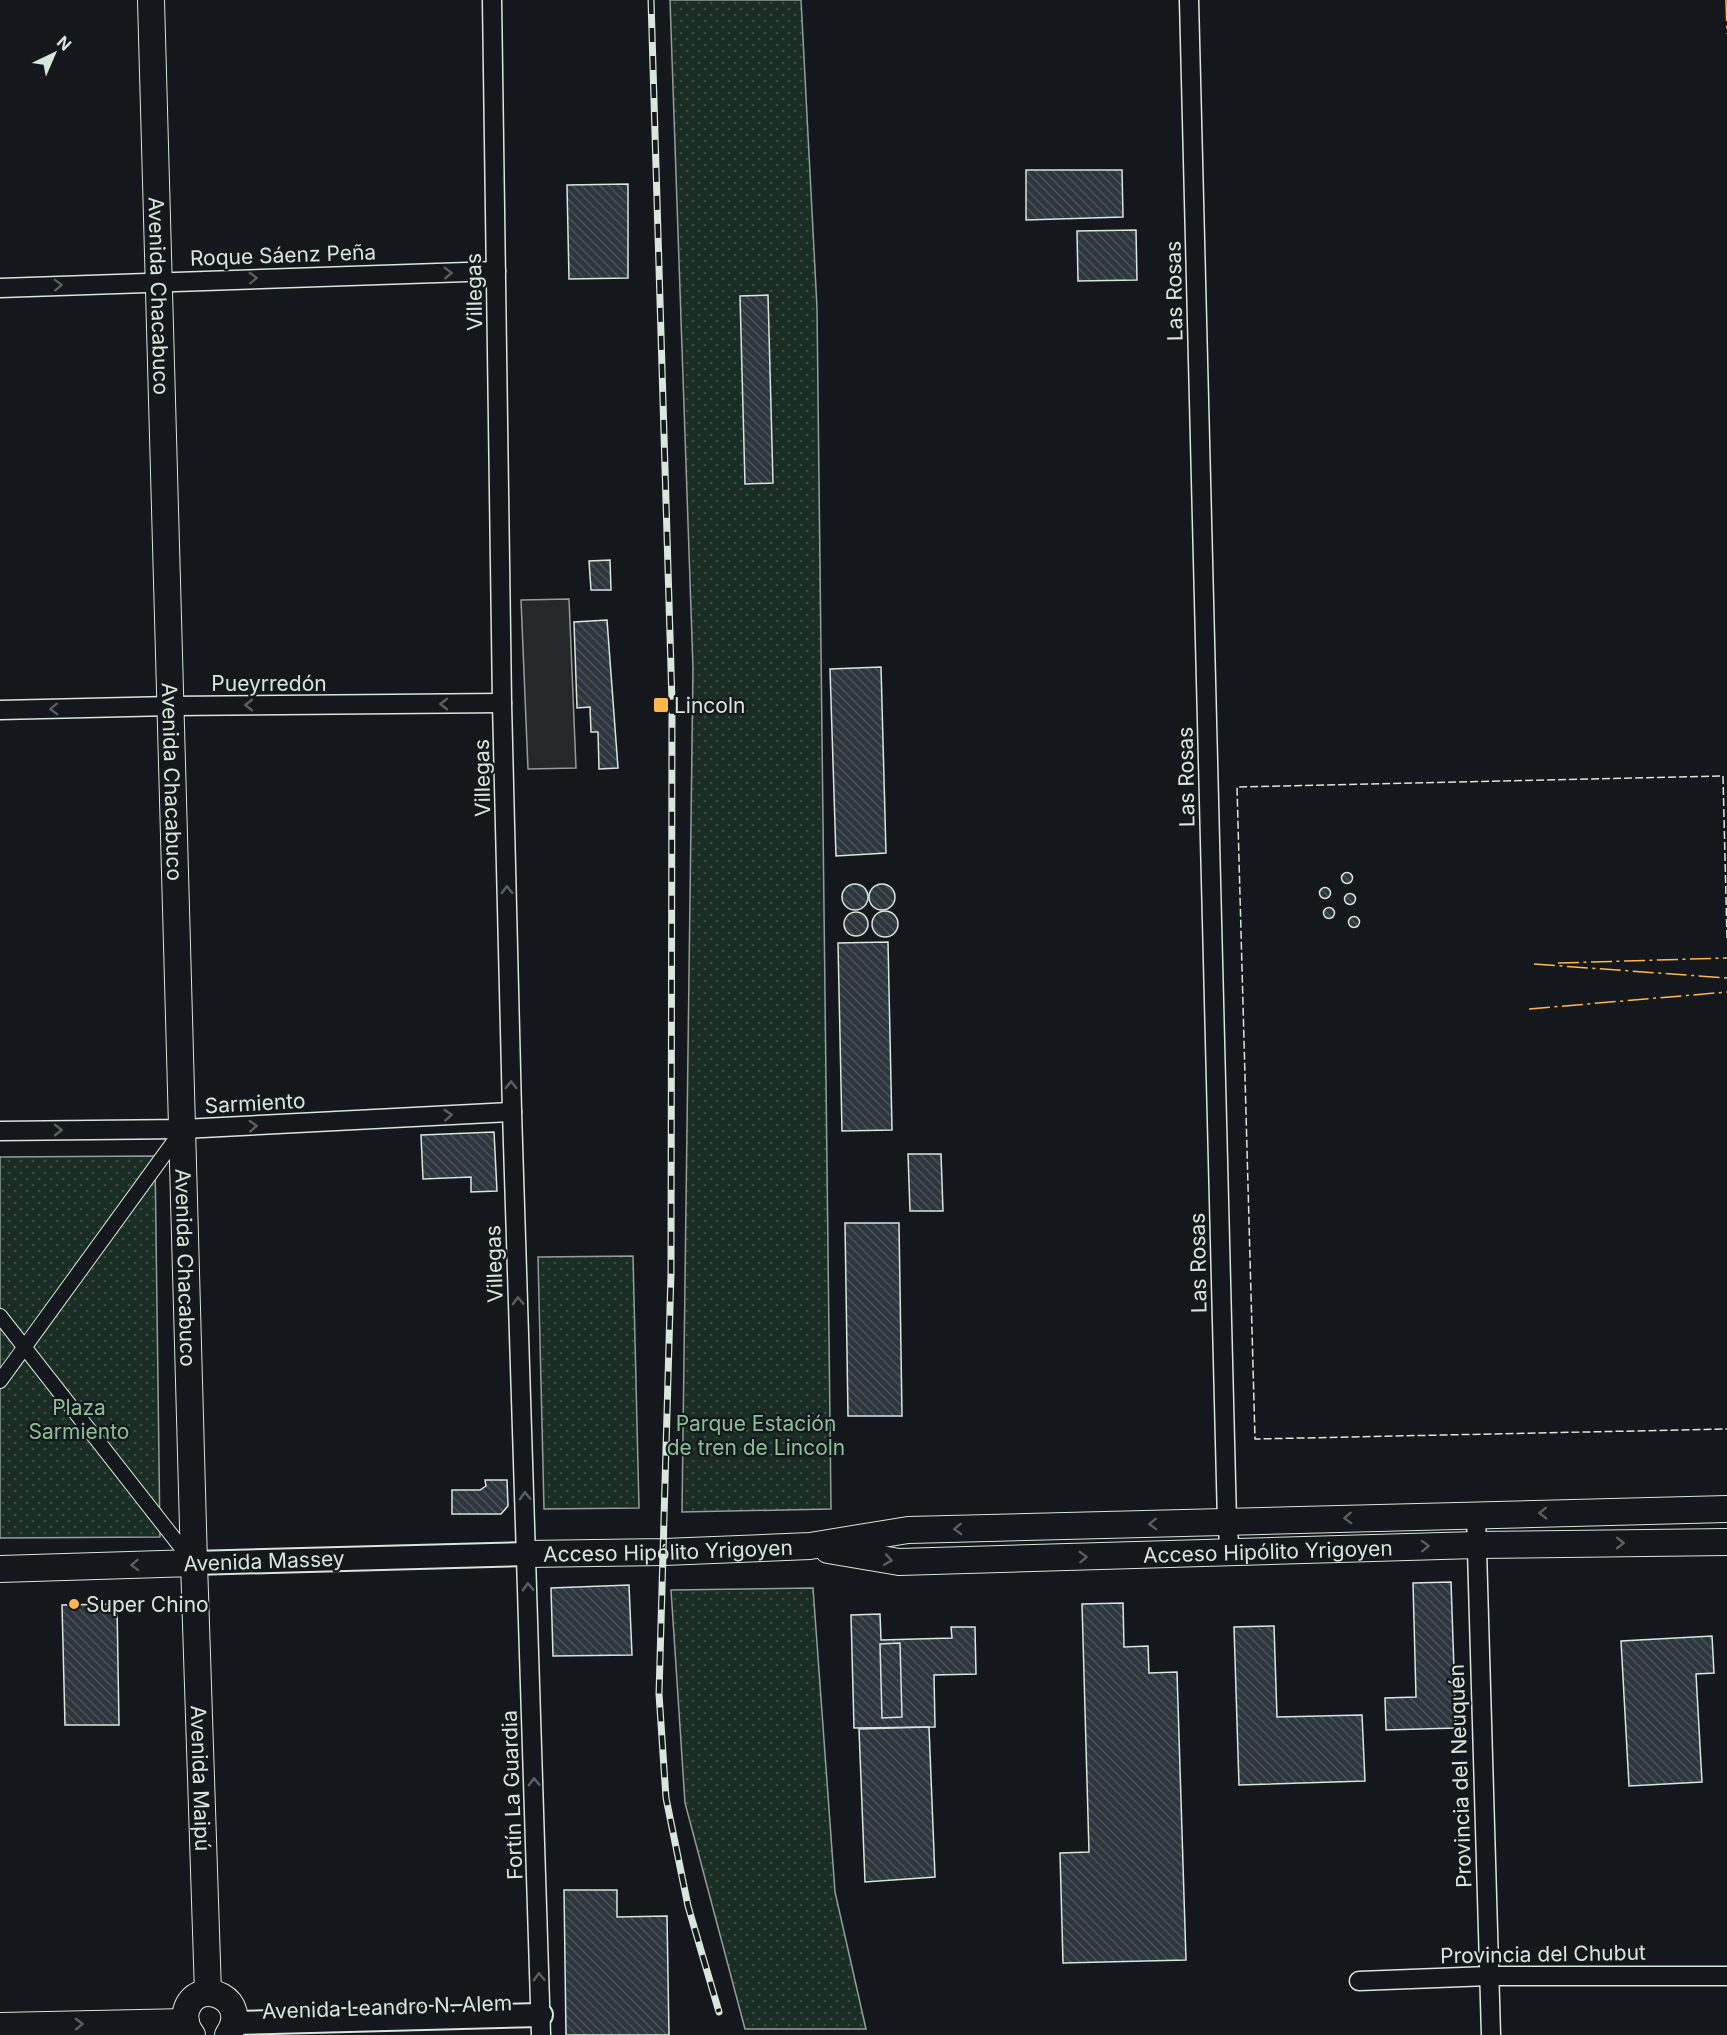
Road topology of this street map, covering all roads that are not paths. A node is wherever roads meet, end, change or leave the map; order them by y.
1 (151, 0) edge
2 (492, 0) edge
3 (1189, 0) edge
4 (496, 271) junction
5 (159, 281) junction
6 (0, 288) edge
7 (502, 704) junction
8 (171, 706) junction
9 (0, 711) edge
10 (512, 1112) junction
11 (183, 1129) junction
12 (0, 1131) edge
13 (0, 1316) edge
14 (24, 1348) junction
15 (0, 1381) edge
16 (1727, 1509) edge
17 (1476, 1515) junction
18 (1227, 1522) junction
19 (1727, 1542) edge
20 (1476, 1545) junction
21 (810, 1546) junction
22 (1230, 1552) junction
23 (527, 1554) junction
24 (194, 1563) junction
25 (0, 1569) edge
26 (1489, 1976) junction
27 (1727, 1976) edge
28 (1359, 1981) dead end
29 (208, 1993) junction
30 (541, 2018) edge
31 (232, 2023) edge
32 (0, 2026) edge
33 (189, 2029) edge
34 (1491, 2035) edge

1 - 5 main road, Avenida Chacabuco
2 - 4 street, Villegas
3 - 18 street, Las Rosas
5 -> 4 street, Roque Sáenz Peña
4 - 7 street, Villegas
6 -> 5 street, Roque Sáenz Peña
5 - 8 main road, Avenida Chacabuco
7 -> 8 street, Pueyrredón
10 -> 7 street, Villegas
8 -> 9 street, Pueyrredón
8 - 11 main road, Avenida Chacabuco
11 -> 10 street, Sarmiento
23 -> 10 street, Villegas
12 -> 11 street, Sarmiento
11 - 14 street
11 - 24 main road, Avenida Chacabuco
13 - 14 street
14 - 15 street
14 - 24 street
16 -> 17 main road, Acceso Hipólito Yrigoyen
17 -> 18 main road, Acceso Hipólito Yrigoyen
17 - 20 street, Provincia del Neuquén
18 -> 21 main road, Acceso Hipólito Yrigoyen
18 - 22 street, Las Rosas
20 -> 19 main road, Acceso Hipólito Yrigoyen
22 -> 20 main road, Acceso Hipólito Yrigoyen
20 - 26 street, Provincia del Neuquén
21 -> 22 main road, Acceso Hipólito Yrigoyen
21 - 23 main road, Acceso Hipólito Yrigoyen
23 - 24 street, Avenida Massey
30 -> 23 street, Fortín La Guardia
24 -> 25 main road, Avenida Massey
24 - 29 main road, Avenida Maipú
26 - 27 street, Provincia del Chubut
26 - 28 street, Provincia del Chubut
26 - 34 street, Provincia del Neuquén
29 - 31 main road
29 - 33 main road
30 - 31 street, Avenida Leandro N. Alem
32 -> 33 main road

